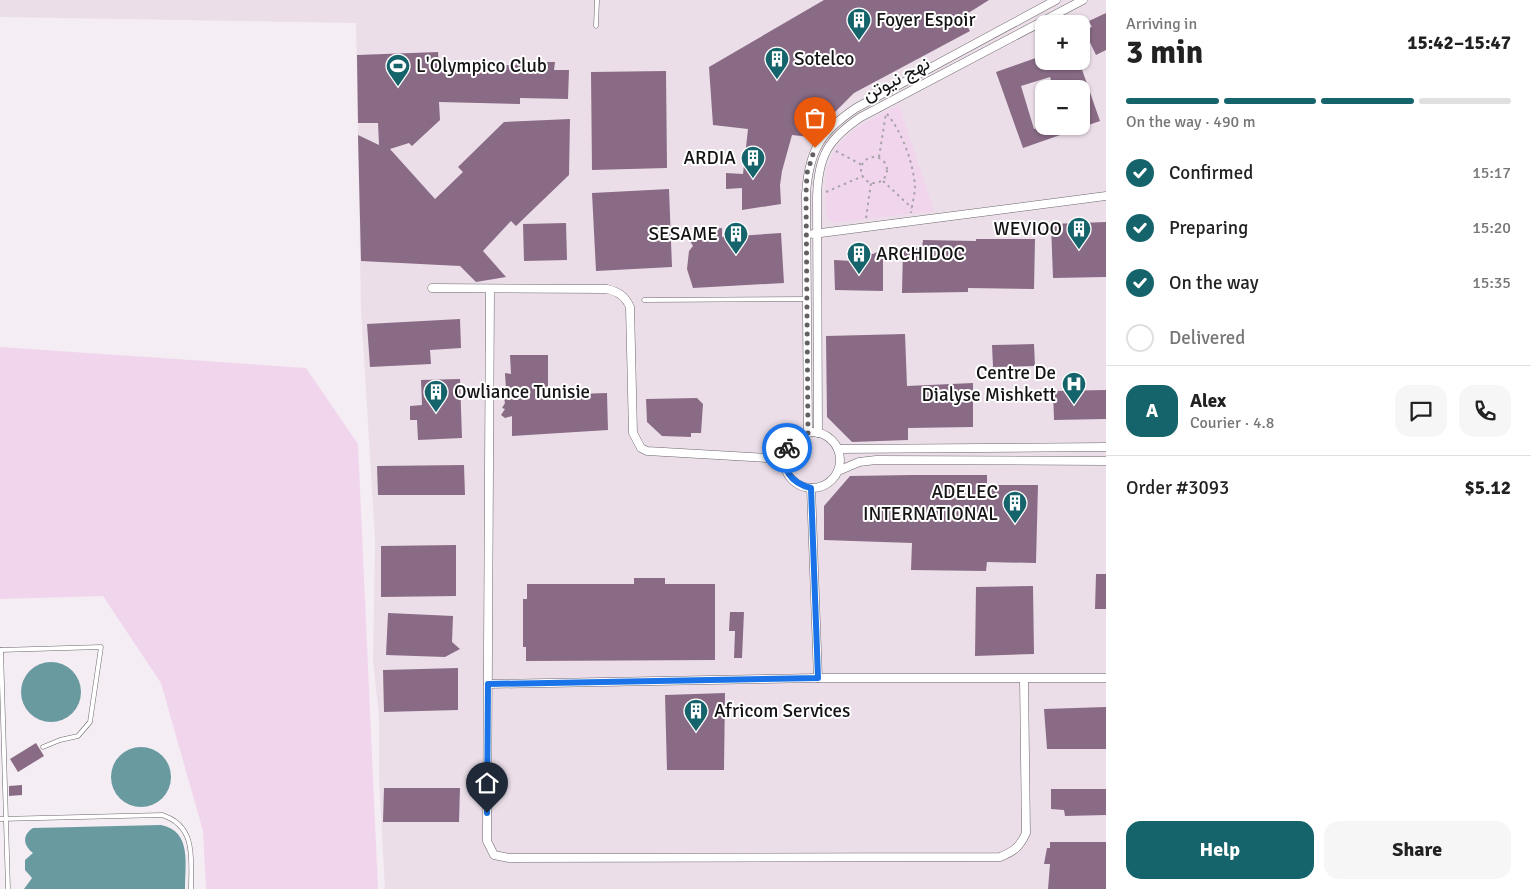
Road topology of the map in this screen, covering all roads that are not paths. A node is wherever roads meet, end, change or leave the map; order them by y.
1 (597, 0) edge
2 (1056, 0) edge
3 (1083, 0) edge
4 (596, 26) dead end
5 (815, 148) junction
6 (826, 149) junction
7 (1106, 196) edge
8 (816, 233) junction
9 (806, 235) junction
10 (432, 288) dead end
11 (490, 289) junction
12 (807, 299) junction
13 (644, 300) dead end
14 (818, 432) junction
15 (808, 433) junction
16 (1075, 448) junction
17 (1106, 448) edge
18 (838, 450) junction
19 (784, 459) junction
20 (1076, 461) junction
21 (1106, 461) edge
22 (838, 471) junction
23 (811, 488) junction
24 (1, 650) edge
25 (818, 678) junction
26 (1106, 678) edge
27 (1024, 679) junction
28 (488, 684) junction
29 (1, 718) edge
30 (43, 747) dead end
31 (5, 819) junction
32 (0, 820) edge
33 (8, 889) edge
34 (191, 889) edge

1 - 4 lane
2 - 5 street, نهج نيوتن
3 - 6 street, نهج نيوتن
5 - 6 street
5 - 9 street, نهج نيوتن
6 - 8 street, نهج نيوتن
7 - 8 street
8 - 9 street
8 - 14 street, نهج نيوتن
9 - 12 street, نهج نيوتن
10 - 11 street
11 - 19 street
11 - 28 street
12 - 13 lane
12 - 15 street, نهج نيوتن
14 - 15 street
14 - 18 street
15 - 19 street
16 - 17 street
16 - 18 street
16 - 20 street
18 - 22 street
19 - 23 street
20 - 21 street
20 - 22 street
22 - 23 street
23 - 25 street
24 - 29 lane
24 - 30 lane
25 - 27 street
25 - 28 street
26 - 27 street
27 - 28 street
29 - 31 lane
31 - 32 lane
31 - 33 lane
31 - 34 lane

